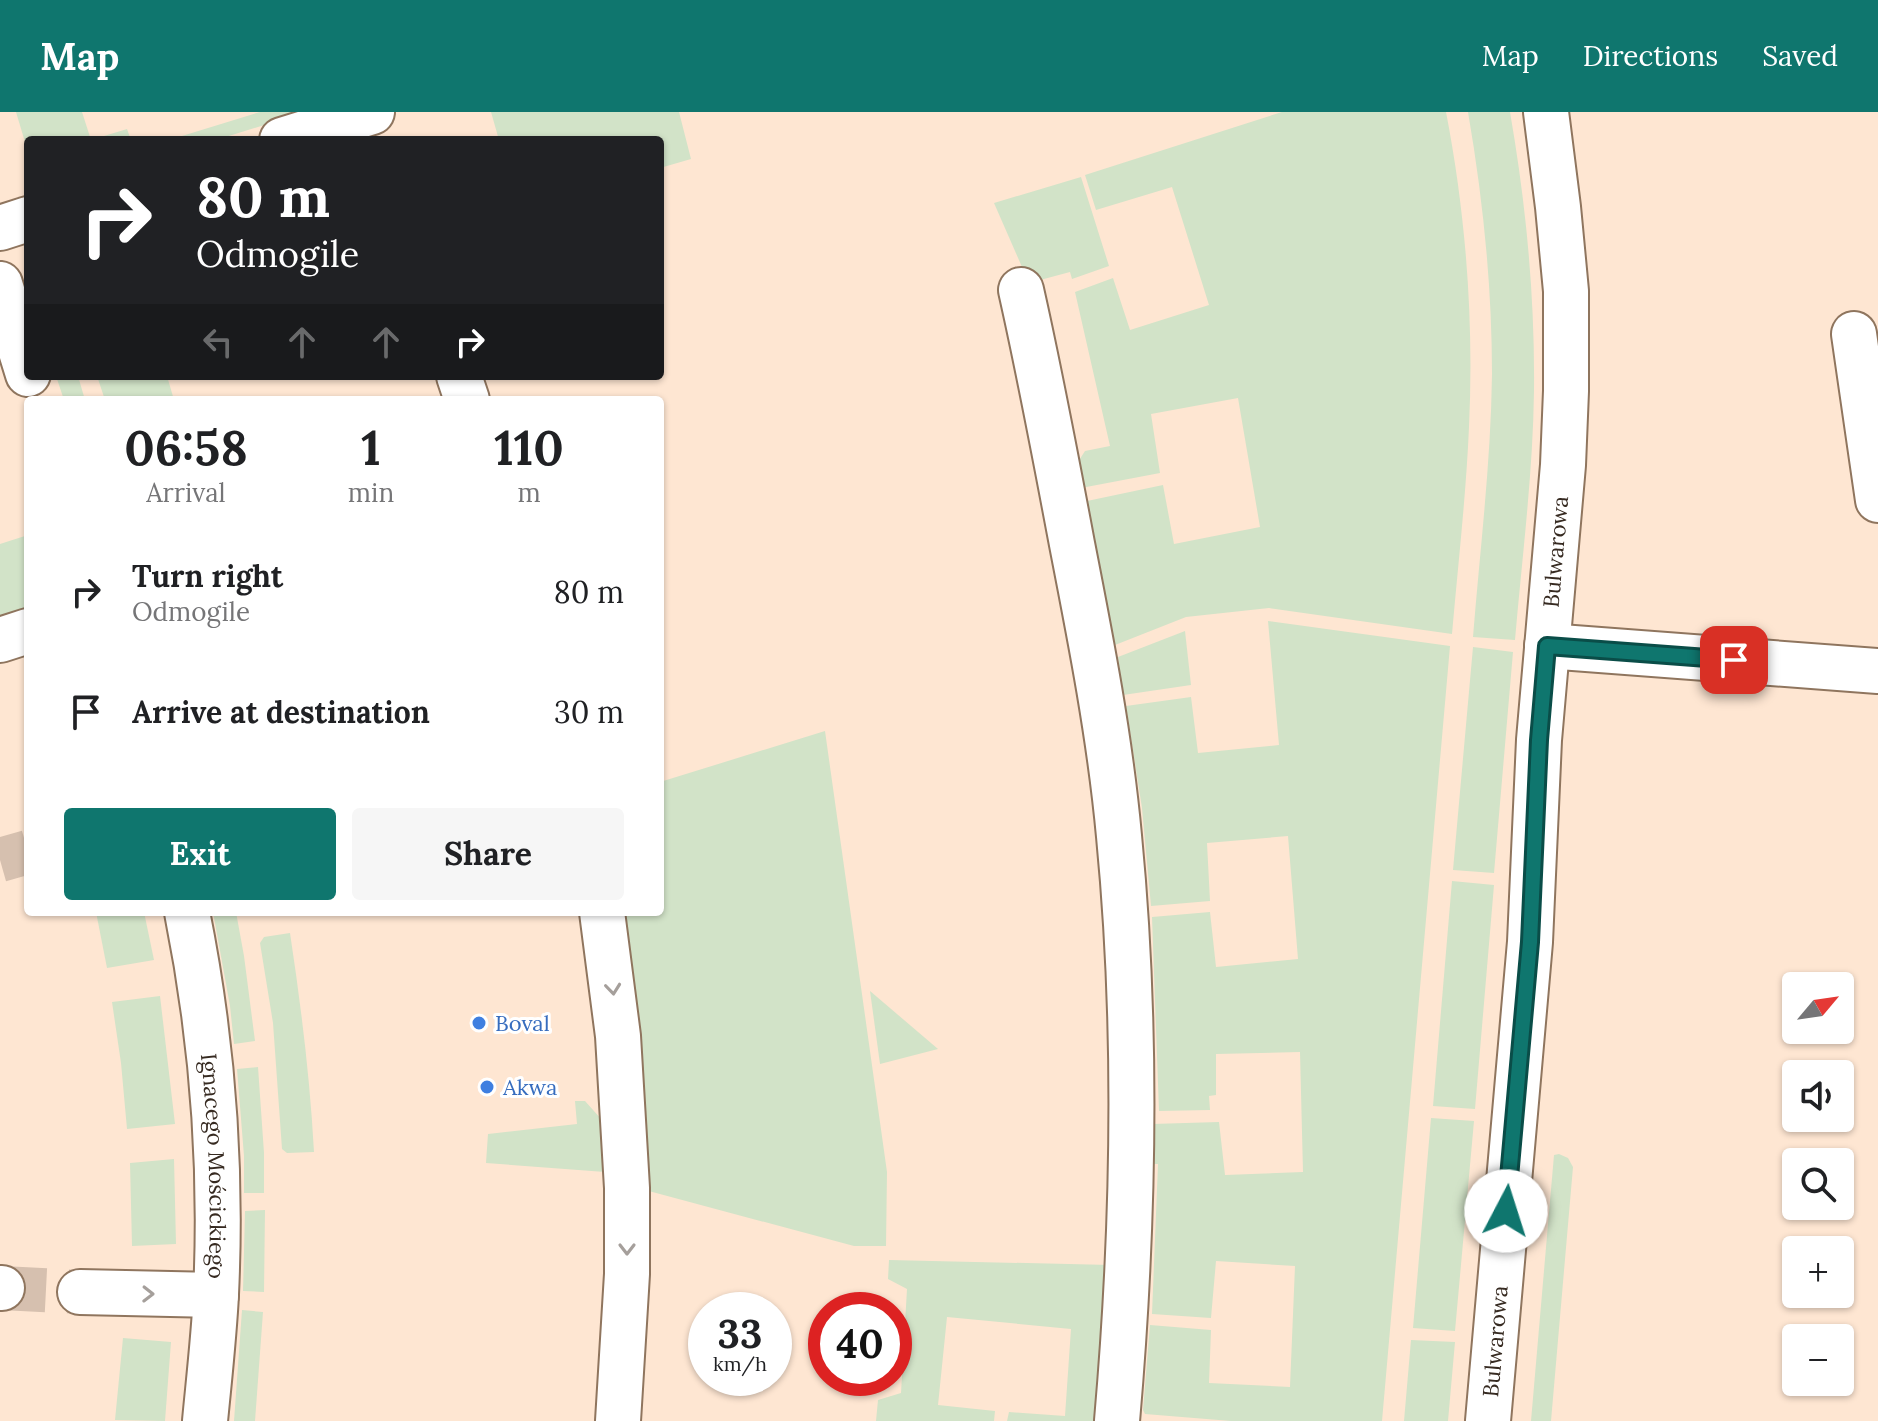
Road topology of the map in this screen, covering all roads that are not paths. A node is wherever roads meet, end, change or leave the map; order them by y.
1 (372, 112) edge
2 (380, 112) edge
3 (1546, 112) edge
4 (295, 136) edge
5 (387, 136) edge
6 (24, 220) edge
7 (0, 228) edge
8 (0, 284) edge
9 (1021, 290) dead end
10 (1854, 334) dead end
11 (24, 362) edge
12 (1878, 500) edge
13 (24, 632) edge
14 (0, 640) edge
15 (1547, 646) junction
16 (1878, 671) edge
17 (188, 916) edge
18 (603, 916) edge
19 (80, 1292) tunnel mouth
20 (216, 1295) junction
21 (205, 1421) edge
22 (618, 1421) edge
23 (1117, 1421) edge
24 (1488, 1421) edge

1 - 4 street
2 - 5 street
3 - 15 street, Bulwarowa
6 - 7 street
8 - 11 street
9 - 23 street
10 - 12 street
13 - 14 street
15 - 16 street
15 - 24 street, Bulwarowa
17 - 20 street, Ignacego Mościckiego
18 -> 22 street
19 -> 20 street
20 - 21 street, Ignacego Mościckiego

